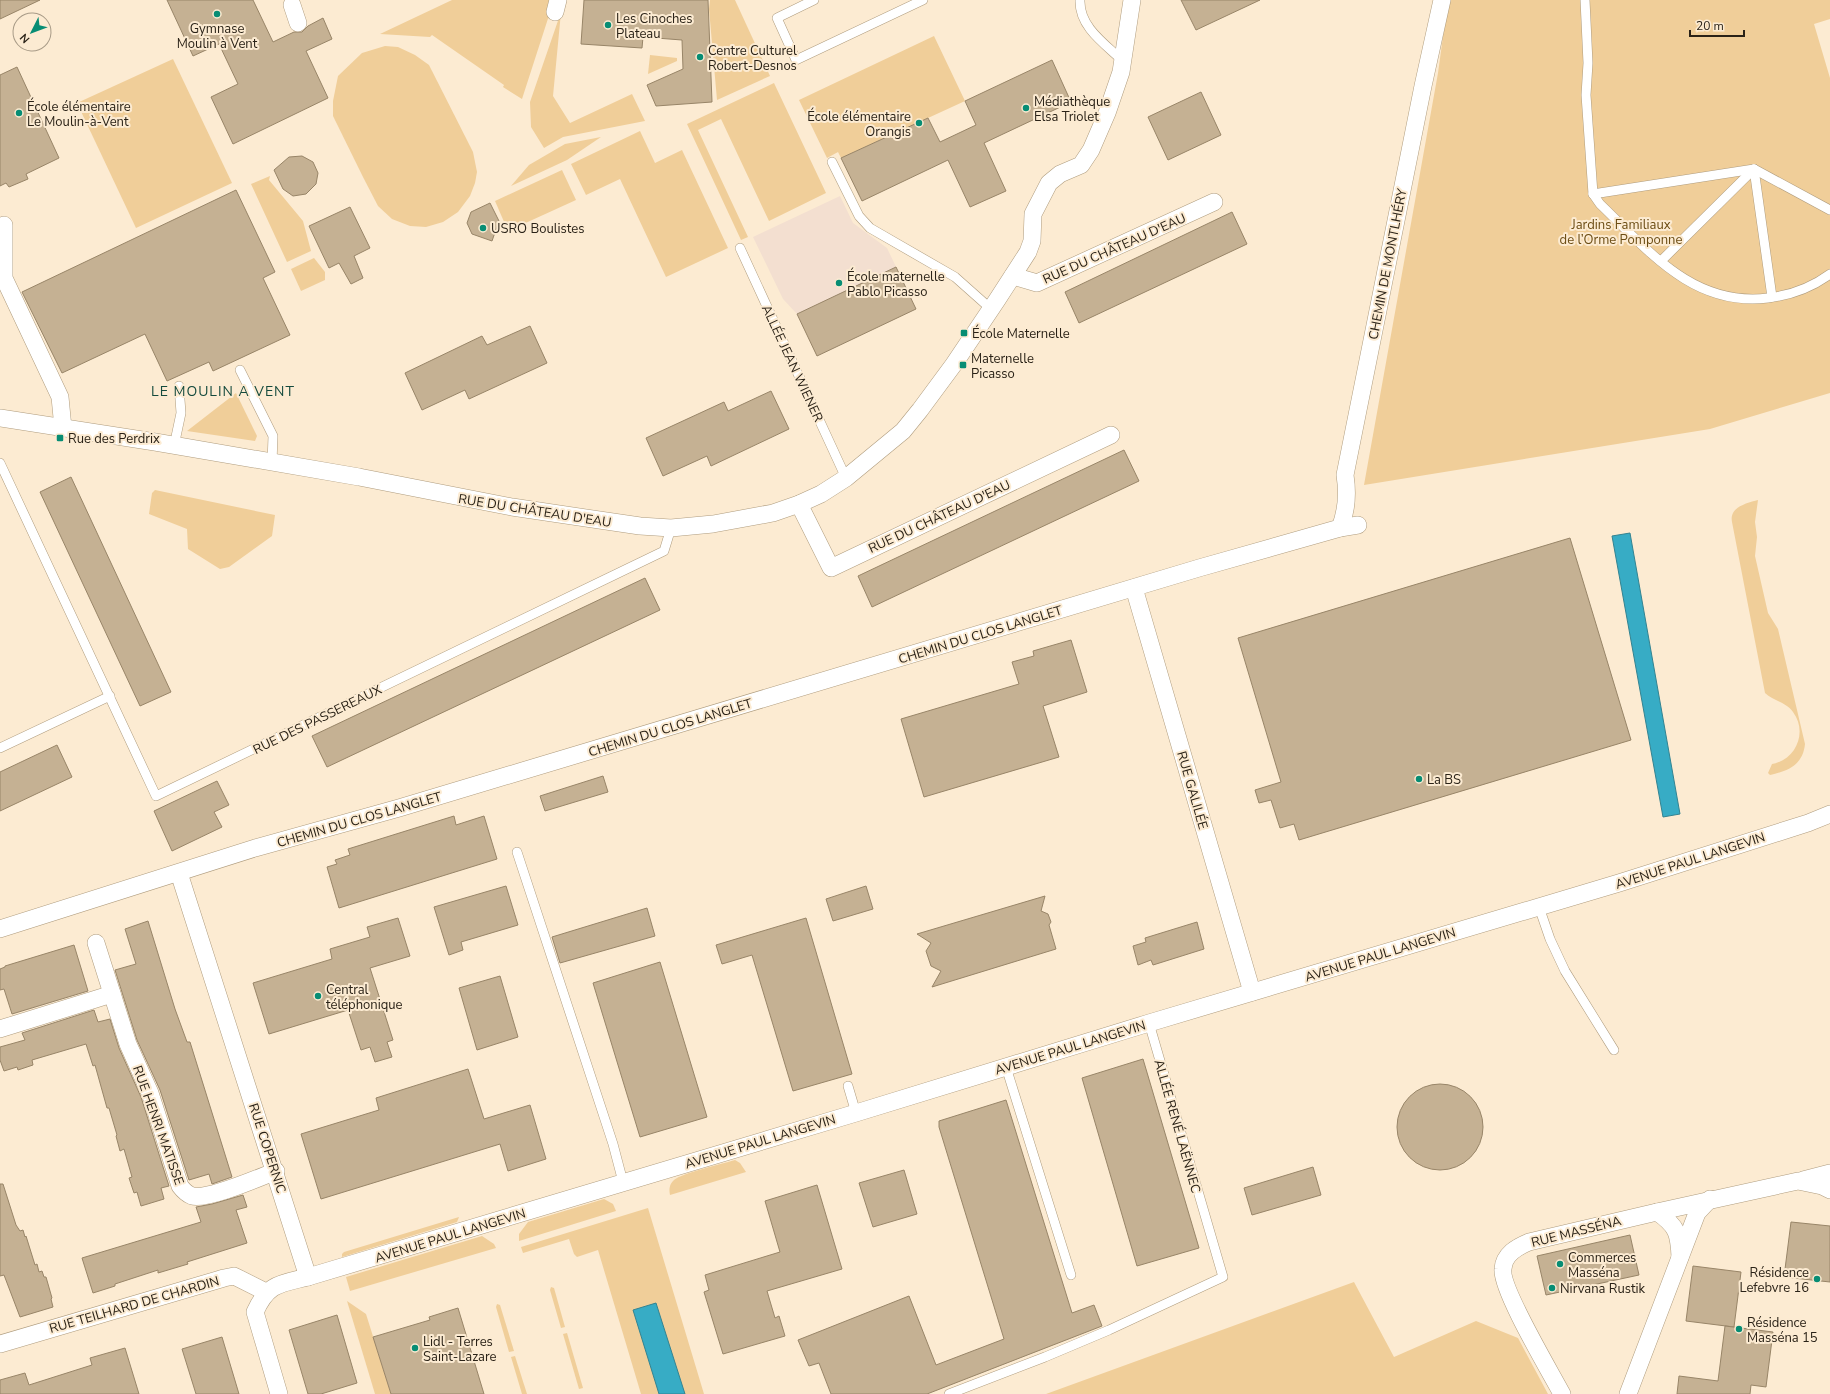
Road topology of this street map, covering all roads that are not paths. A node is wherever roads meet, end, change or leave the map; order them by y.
1 (814, 0) edge
2 (923, 0) edge
3 (1080, 0) edge
4 (1132, 0) edge
5 (1442, 0) edge
6 (1585, 0) edge
7 (292, 4) dead end
8 (298, 24) dead end
9 (1123, 61) junction
10 (832, 162) dead end
11 (1754, 169) junction
12 (1593, 194) junction
13 (1214, 202) dead end
14 (1830, 210) edge
15 (4, 225) dead end
16 (740, 248) dead end
17 (1661, 261) junction
18 (1830, 274) edge
19 (1013, 276) junction
20 (1772, 297) junction
21 (991, 309) junction
22 (240, 370) dead end
23 (179, 386) dead end
24 (0, 418) edge
25 (63, 428) junction
26 (1111, 435) dead end
27 (174, 446) junction
28 (0, 463) edge
29 (272, 463) junction
30 (846, 478) junction
31 (799, 504) junction
32 (1358, 525) dead end
33 (671, 528) junction
34 (1340, 528) junction
35 (1134, 588) junction
36 (110, 696) junction
37 (0, 748) edge
38 (1830, 814) edge
39 (517, 852) dead end
40 (179, 873) junction
41 (1539, 906) junction
42 (0, 929) edge
43 (96, 943) dead end
44 (1252, 992) junction
45 (112, 994) junction
46 (1148, 1023) junction
47 (0, 1029) edge
48 (1614, 1050) dead end
49 (1006, 1067) junction
50 (848, 1086) dead end
51 (856, 1113) junction
52 (276, 1172) junction
53 (1830, 1173) edge
54 (1798, 1181) junction
55 (623, 1182) junction
56 (1830, 1190) edge
57 (1710, 1199) junction
58 (1657, 1212) junction
59 (1680, 1257) junction
60 (1071, 1275) dead end
61 (308, 1277) junction
62 (266, 1292) junction
63 (0, 1344) edge
64 (279, 1394) edge
65 (949, 1394) edge
66 (1562, 1394) edge
67 (1628, 1394) edge

1 - 2 lane
3 - 9 lane
4 - 9 street, RUE DU CHÂTEAU D'EAU
5 - 34 street, CHEMIN DE MONTLHÉRY
6 - 12 lane
7 - 8 street
9 - 19 street, RUE DU CHÂTEAU D'EAU
10 - 21 lane
11 - 12 lane
11 - 14 lane
11 - 17 lane
11 - 20 lane
12 - 17 lane
13 - 19 street, RUE DU CHÂTEAU D'EAU
15 - 25 street
16 - 30 lane, ALLÉE JEAN WIENER
17 - 20 lane
18 - 20 lane
19 - 21 street, RUE DU CHÂTEAU D'EAU
21 - 30 street, RUE DU CHÂTEAU D'EAU
22 - 29 lane
23 - 27 lane
24 - 25 street, RUE DU CHÂTEAU D'EAU
25 - 27 street, RUE DU CHÂTEAU D'EAU
26 - 31 street, RUE DU CHÂTEAU D'EAU
27 - 29 street, RUE DU CHÂTEAU D'EAU
28 - 36 lane
29 - 33 street, RUE DU CHÂTEAU D'EAU
30 - 31 street, RUE DU CHÂTEAU D'EAU
31 - 33 street, RUE DU CHÂTEAU D'EAU
32 - 34 street, CHEMIN DU CLOS LANGLET
33 - 36 lane, RUE DES PASSEREAUX
34 - 35 street, CHEMIN DU CLOS LANGLET
35 - 40 street, CHEMIN DU CLOS LANGLET
35 - 44 street, RUE GALILÉE
36 - 37 lane
38 - 41 street, AVENUE PAUL LANGEVIN
39 - 55 lane
40 - 42 street, CHEMIN DU CLOS LANGLET
40 - 52 street, RUE COPERNIC
41 - 44 street, AVENUE PAUL LANGEVIN
41 - 48 lane
43 - 45 street, RUE HENRI MATISSE
44 - 46 street, AVENUE PAUL LANGEVIN
45 - 47 street
45 - 52 street, RUE HENRI MATISSE
46 - 49 street, AVENUE PAUL LANGEVIN
46 - 65 lane, ALLÉE RENÉ LAËNNEC
49 - 51 street, AVENUE PAUL LANGEVIN
49 - 60 lane
50 - 51 lane
51 - 55 street, AVENUE PAUL LANGEVIN
52 - 61 street, RUE COPERNIC
53 - 54 street, RUE MASSÉNA
54 - 56 street
54 - 57 street, RUE MASSÉNA
55 - 61 street, AVENUE PAUL LANGEVIN
57 - 58 street, RUE MASSÉNA
57 - 59 street
58 - 59 street
58 - 66 street, RUE MASSÉNA
59 - 67 street
61 - 62 street
62 - 63 street, RUE TEILHARD DE CHARDIN
62 - 64 street

